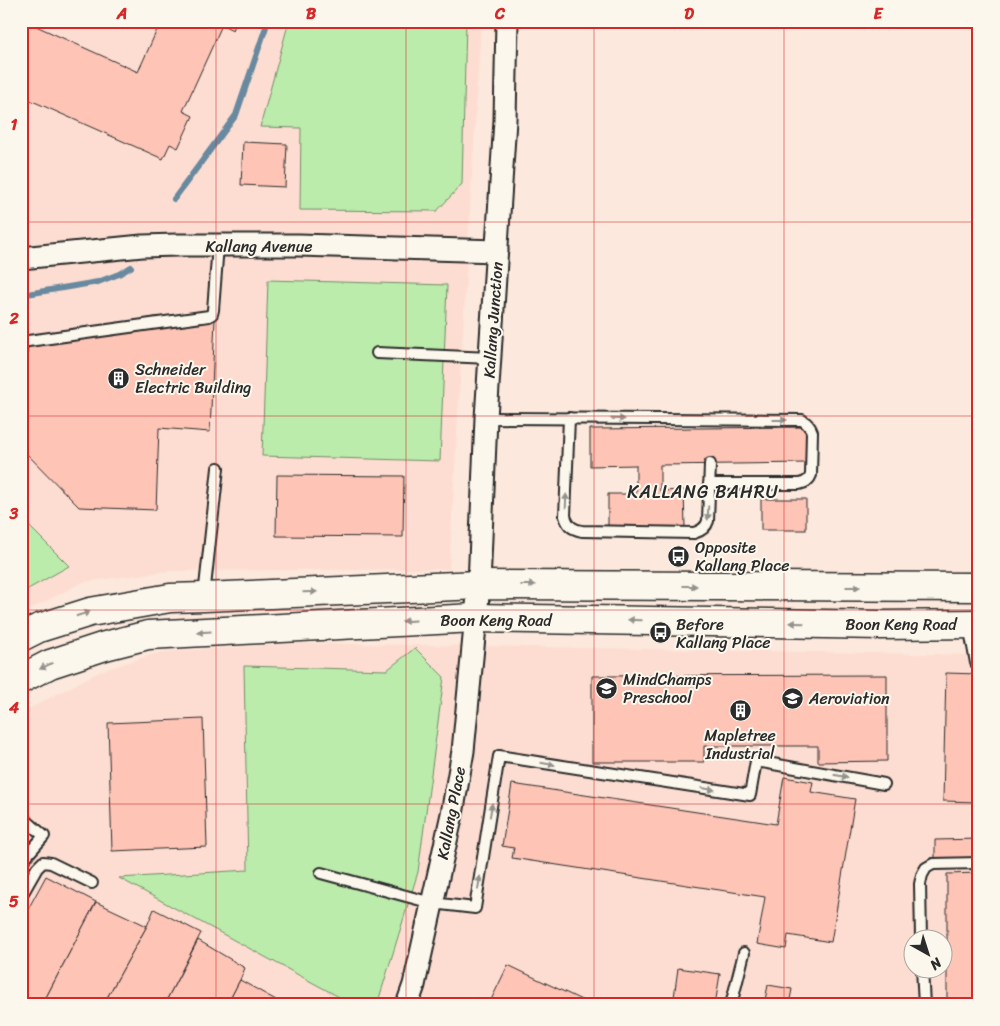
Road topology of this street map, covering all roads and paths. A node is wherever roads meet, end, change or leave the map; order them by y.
1 (507, 21) edge
2 (218, 245) junction
3 (497, 251) junction
4 (21, 258) edge
5 (21, 342) edge
6 (377, 353) dead end
7 (490, 358) junction
8 (486, 418) junction
9 (569, 418) junction
10 (710, 464) dead end
11 (218, 468) dead end
12 (709, 484) junction
13 (479, 585) junction
14 (979, 587) edge
15 (204, 597) junction
16 (476, 618) junction
17 (974, 624) edge
18 (21, 637) edge
19 (979, 665) edge
20 (21, 679) edge
21 (884, 784) dead end
22 (21, 816) edge
23 (21, 862) edge
24 (979, 863) edge
25 (321, 873) dead end
26 (92, 883) dead end
27 (21, 896) edge
28 (432, 903) junction
29 (922, 928) edge
30 (744, 954) dead end
31 (923, 978) edge
32 (407, 1005) edge
33 (731, 1005) edge
34 (924, 1005) edge

1 - 3 street, Kallang Junction
2 - 3 street, Kallang Avenue
2 - 4 street, Kallang Avenue
2 - 5 lane
3 - 7 street, Kallang Junction
6 - 7 lane
7 - 8 street, Kallang Junction
8 - 9 lane
8 - 13 street, Kallang Junction
12 -> 9 lane
9 -> 12 lane
10 - 12 lane
11 - 15 lane
13 -> 14 main road, Boon Keng Road
15 -> 13 main road, Boon Keng Road
13 - 16 street, Kallang Junction
18 -> 15 main road, Boon Keng Road
17 -> 16 main road, Boon Keng Road
16 -> 20 main road, Boon Keng Road
16 - 28 street, Kallang Place
17 - 19 lane
28 -> 21 lane
22 - 23 lane
24 - 29 lane
25 - 28 lane
26 - 27 lane
28 - 32 street, Kallang Place
30 - 33 lane
31 - 34 lane

